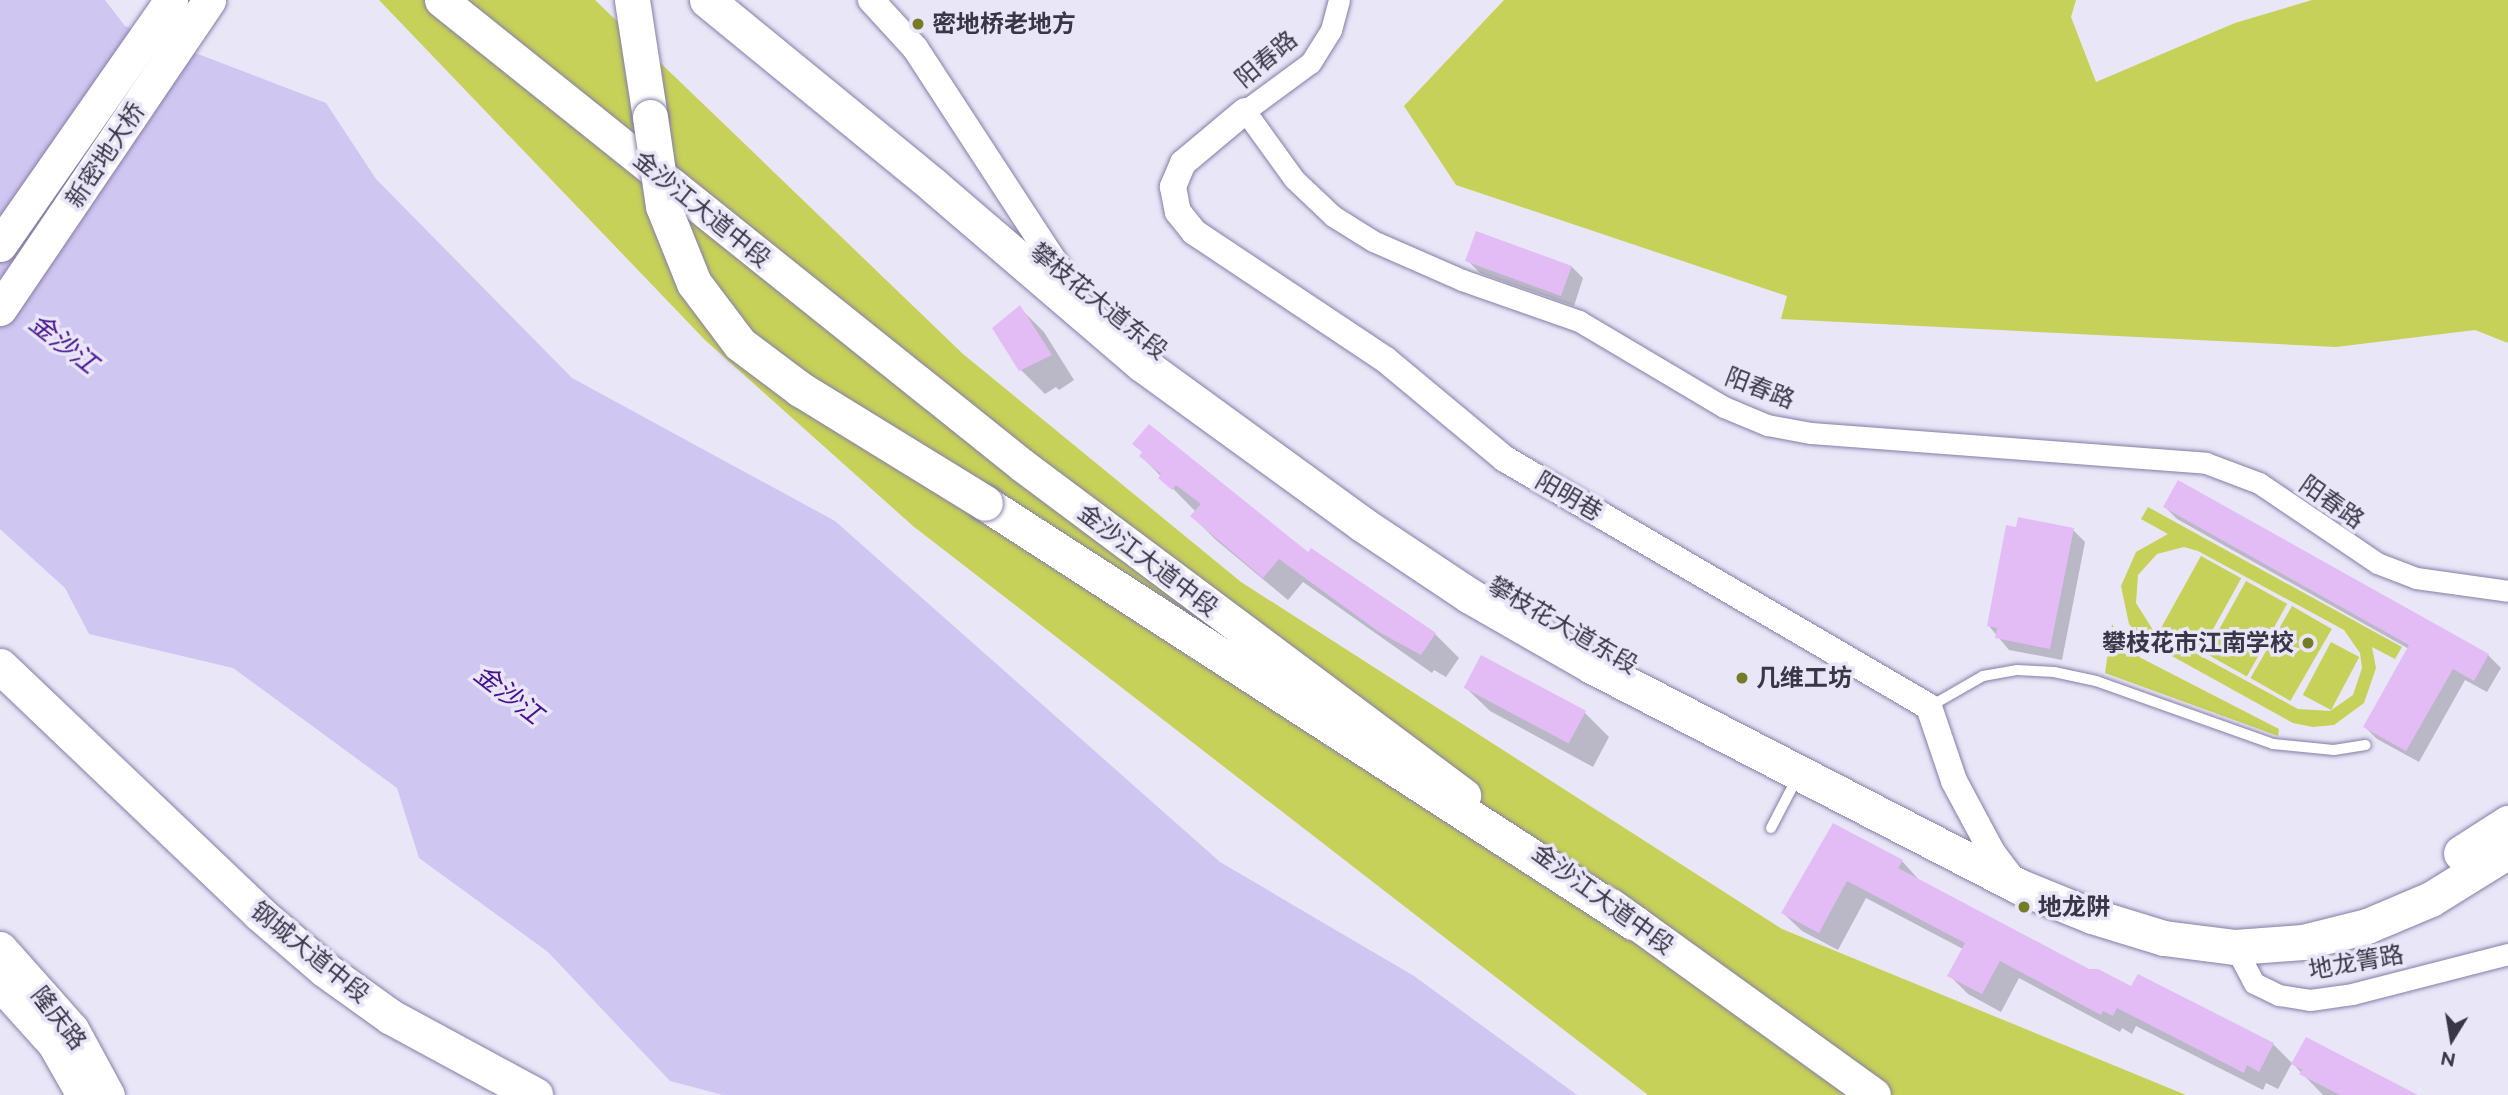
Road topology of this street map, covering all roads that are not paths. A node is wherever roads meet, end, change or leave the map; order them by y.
1 (171, 0) edge
2 (209, 0) edge
3 (441, 0) edge
4 (632, 0) edge
5 (707, 0) edge
6 (735, 0) edge
7 (871, 0) edge
8 (1339, 0) edge
9 (833, 92) junction
10 (1245, 111) junction
11 (931, 173) junction
12 (0, 245) edge
13 (1059, 269) junction
14 (0, 309) edge
15 (2508, 591) edge
16 (0, 666) edge
17 (1929, 708) junction
18 (2366, 745) dead end
19 (1800, 773) junction
20 (2508, 823) edge
21 (1771, 828) dead end
22 (1520, 844) junction
23 (2508, 850) edge
24 (1992, 852) junction
25 (2018, 886) junction
26 (1633, 922) joint
27 (2235, 947) junction
28 (0, 948) edge
29 (2508, 954) edge
30 (0, 984) edge
31 (83, 1095) edge
32 (108, 1095) edge
33 (535, 1095) edge
34 (1874, 1095) edge

1 - 12 main road, 新密地大桥
2 - 14 main road, 新密地大桥
3 - 22 main road, 金沙江大道中段
4 - 22 highway, bridge
5 - 9 highway
6 - 9 highway
7 - 13 street
8 - 10 street, 阳春路
9 - 11 highway
10 - 15 street, 阳春路
10 - 17 street, 阳明巷
11 - 13 highway, 攀枝花大道东段
11 - 19 highway, 攀枝花大道东段
13 - 24 highway, 攀枝花大道东段
16 - 33 highway, 钢城大道中段
17 - 18 lane
17 - 24 street
19 - 21 lane
19 - 25 highway, 攀枝花大道东段
20 - 24 highway, 攀枝花大道东段
22 - 26 highway
23 - 27 highway, 攀枝花大道东段
24 - 25 street
25 - 27 highway, 攀枝花大道东段
26 - 34 main road, 金沙江大道中段
27 - 29 street, 地龙箐路
28 - 32 main road, 隆庆路
30 - 31 main road, 隆庆路

